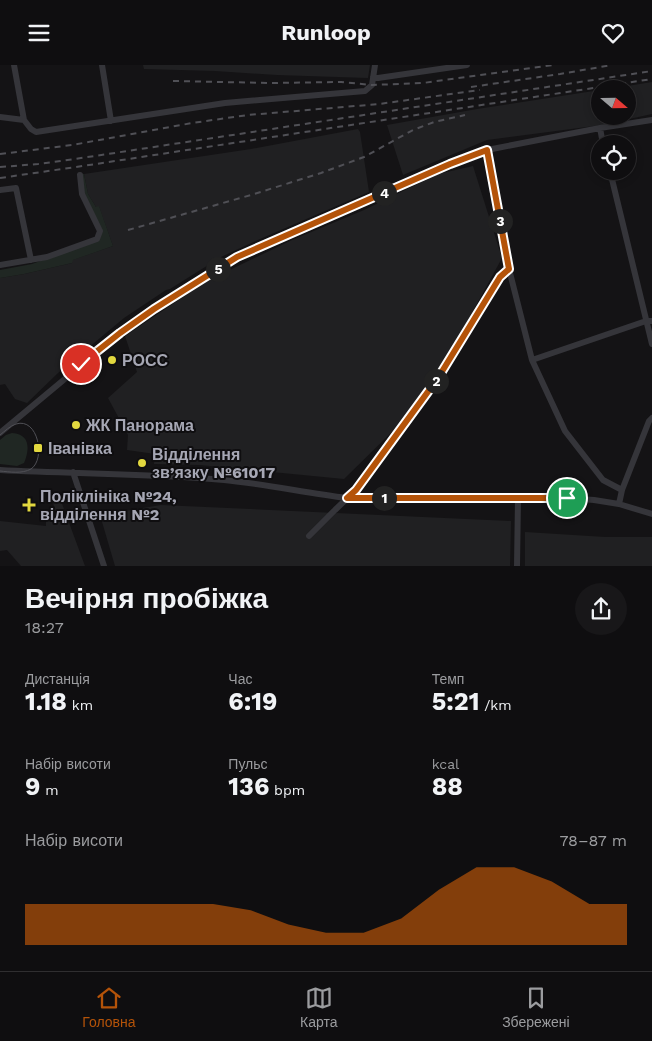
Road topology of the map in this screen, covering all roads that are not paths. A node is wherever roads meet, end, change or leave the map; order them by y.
1 (14, 65) edge
2 (102, 65) edge
3 (375, 65) edge
4 (466, 65) edge
5 (372, 77) junction
6 (0, 117) edge
7 (24, 120) junction
8 (652, 120) edge
9 (111, 121) junction
10 (600, 128) junction
11 (601, 135) edge
12 (487, 150) junction
13 (80, 175) dead end
14 (612, 180) edge
15 (0, 191) edge
16 (31, 260) junction
17 (0, 265) edge
18 (509, 269) junction
19 (649, 321) edge
20 (652, 344) edge
21 (532, 360) junction
22 (652, 418) edge
23 (0, 433) edge
24 (0, 470) edge
25 (72, 472) junction
26 (622, 490) junction
27 (347, 498) junction
28 (518, 498) junction
29 (619, 504) junction
30 (652, 513) edge
31 (309, 536) dead end
32 (104, 566) edge
33 (517, 566) edge

1 - 7 street
2 - 9 street
3 - 5 street
4 - 5 street
5 - 9 street
6 - 7 street
7 - 9 street
8 - 10 street
10 - 11 street
10 - 12 street
12 - 18 street
12 - 23 street
13 - 16 street
14 - 19 street
15 - 16 street
16 - 17 street
18 - 21 street
18 - 27 street
19 - 20 street
19 - 21 street
21 - 26 street
22 - 26 street
24 - 25 street
25 - 27 street
25 - 32 street
26 - 29 street
27 - 28 street
27 - 31 street
28 - 29 street
28 - 33 street
29 - 30 street

